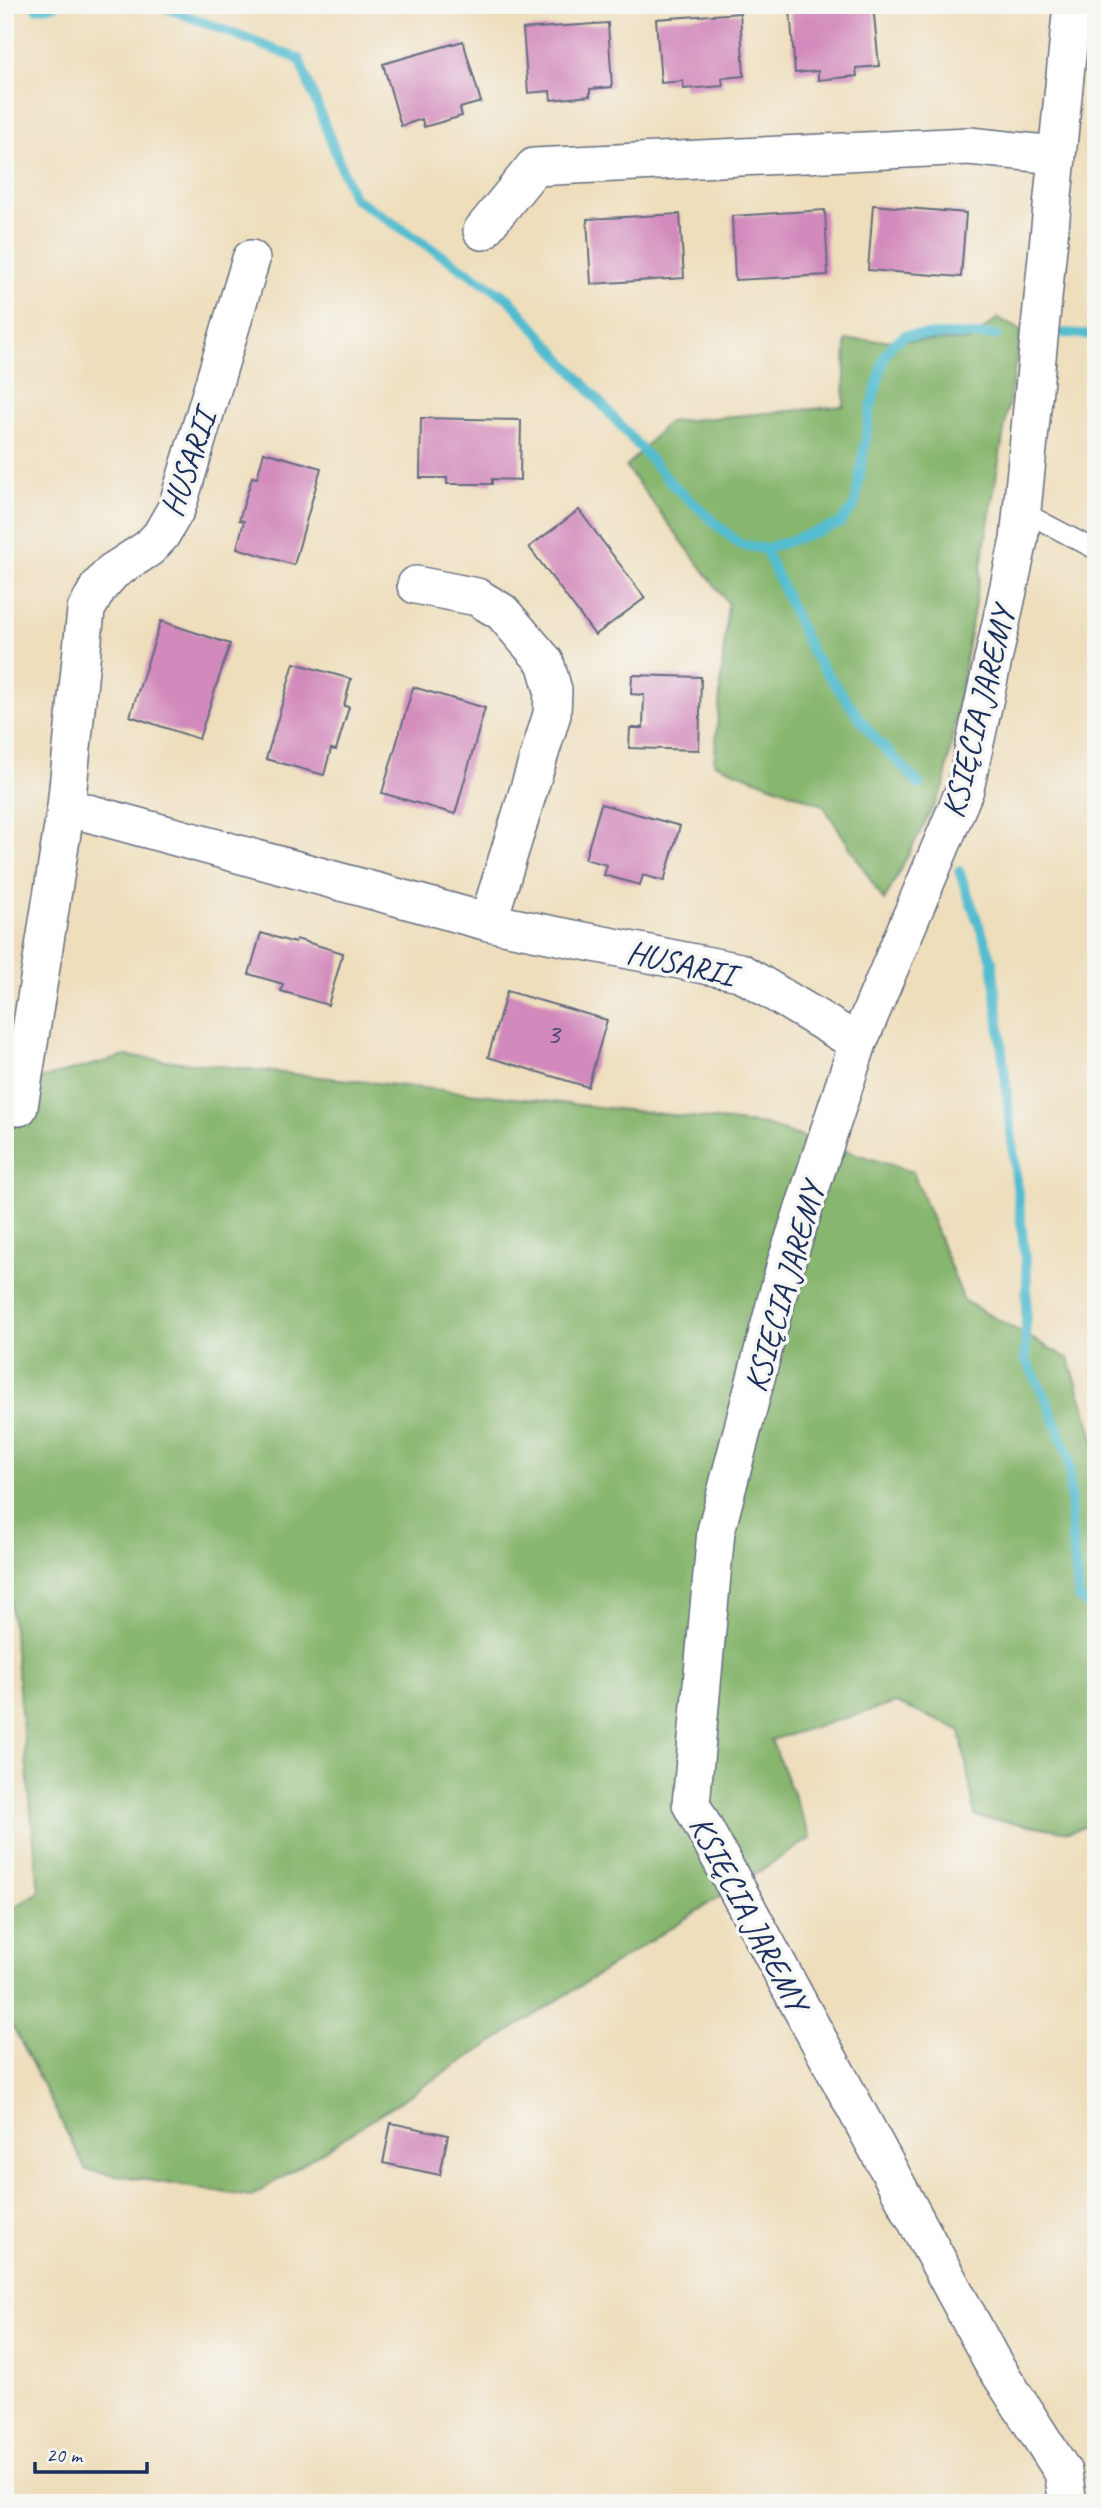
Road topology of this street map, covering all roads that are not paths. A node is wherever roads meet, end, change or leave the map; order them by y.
1 (1072, 5) edge
2 (1056, 155) junction
3 (482, 231) dead end
4 (251, 259) dead end
5 (1022, 511) junction
6 (1096, 550) edge
7 (416, 585) dead end
8 (66, 807) junction
9 (488, 922) junction
10 (858, 1043) junction
11 (19, 1107) dead end
12 (1068, 2503) edge

1 - 2 street, KSIĘCIA JAREMY
2 - 3 street
2 - 5 street, KSIĘCIA JAREMY
4 - 8 street, HUSARII
5 - 6 lane
5 - 10 street, KSIĘCIA JAREMY
7 - 9 street
8 - 9 street, HUSARII
8 - 11 street, HUSARII
9 - 10 street, HUSARII
10 - 12 street, KSIĘCIA JAREMY

